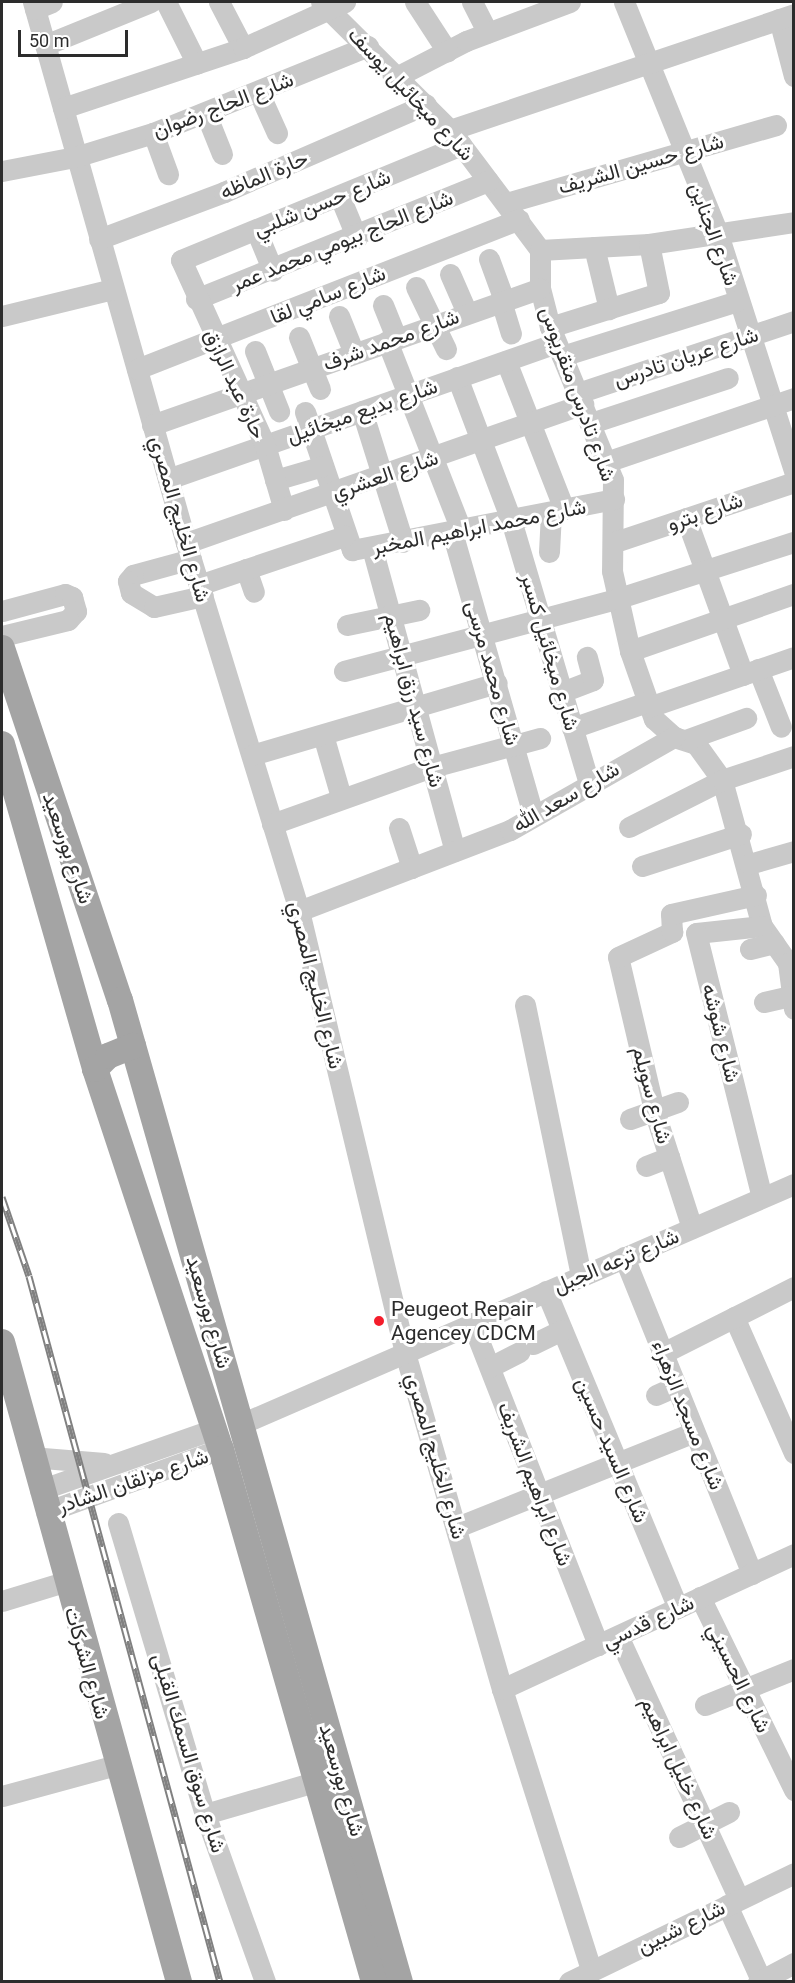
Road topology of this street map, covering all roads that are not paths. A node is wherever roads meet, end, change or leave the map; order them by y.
1 (151, 2) edge
2 (166, 2) edge
3 (219, 2) edge
4 (416, 2) edge
5 (472, 2) edge
6 (570, 2) edge
7 (624, 2) edge
8 (40, 4) edge
9 (332, 4) edge
10 (532, 8) edge
11 (786, 17) edge
12 (487, 32) junction
13 (45, 45) junction
14 (368, 46) junction
15 (243, 48) junction
16 (447, 51) junction
17 (197, 64) junction
18 (649, 66) junction
19 (398, 76) junction
20 (794, 76) edge
21 (259, 93) junction
22 (426, 104) junction
23 (63, 108) junction
24 (206, 114) junction
25 (776, 125) dead end
26 (153, 133) junction
27 (277, 133) dead end
28 (456, 138) junction
29 (682, 152) junction
30 (222, 154) dead end
31 (75, 158) junction
32 (2, 171) edge
33 (168, 174) dead end
34 (488, 181) junction
35 (339, 198) junction
36 (512, 211) junction
37 (793, 223) edge
38 (256, 230) junction
39 (718, 234) junction
40 (357, 237) junction
41 (99, 239) junction
42 (649, 244) junction
43 (594, 248) junction
44 (540, 250) junction
45 (489, 259) dead end
46 (182, 260) joint
47 (273, 271) junction
48 (450, 274) dead end
49 (416, 287) dead end
50 (540, 288) junction
51 (113, 289) junction
52 (196, 300) junction
53 (503, 300) junction
54 (738, 301) junction
55 (383, 305) dead end
56 (609, 309) junction
57 (467, 313) junction
58 (2, 316) edge
59 (339, 316) dead end
60 (794, 321) edge
61 (434, 325) junction
62 (511, 334) dead end
63 (749, 336) junction
64 (299, 337) dead end
65 (214, 339) junction
66 (392, 340) junction
67 (556, 342) junction
68 (446, 349) dead end
69 (255, 351) dead end
70 (354, 353) junction
71 (506, 361) junction
72 (312, 368) junction
73 (137, 369) junction
74 (457, 378) junction
75 (728, 378) dead end
76 (268, 384) junction
77 (320, 389) dead end
78 (243, 393) junction
79 (410, 394) junction
80 (794, 398) edge
81 (772, 405) junction
82 (584, 407) junction
83 (279, 411) dead end
84 (362, 411) junction
85 (308, 420) junction
86 (531, 422) junction
87 (152, 425) junction
88 (482, 441) junction
89 (265, 445) junction
90 (435, 458) junction
91 (606, 462) junction
92 (323, 466) junction
93 (794, 471) edge
94 (382, 476) junction
95 (168, 479) junction
96 (275, 480) junction
97 (794, 482) edge
98 (331, 494) junction
99 (614, 499) junction
100 (284, 510) junction
101 (558, 510) junction
102 (687, 518) junction
103 (511, 520) junction
104 (457, 531) junction
105 (346, 540) junction
106 (403, 542) junction
107 (615, 542) junction
108 (794, 542) edge
109 (372, 548) junction
110 (188, 551) junction
111 (549, 552) dead end
112 (246, 569) junction
113 (705, 571) junction
114 (201, 590) junction
115 (254, 592) dead end
116 (794, 594) edge
117 (616, 599) junction
118 (418, 610) dead end
119 (2, 611) edge
120 (391, 616) junction
121 (538, 616) junction
122 (723, 619) junction
123 (347, 625) dead end
124 (482, 632) junction
125 (2, 636) edge
126 (2, 648) edge
127 (630, 651) junction
128 (401, 654) junction
129 (587, 657) dead end
130 (794, 657) edge
131 (344, 671) dead end
132 (751, 672) junction
133 (497, 683) junction
134 (562, 692) junction
135 (648, 704) junction
136 (416, 707) junction
137 (746, 718) dead end
138 (781, 727) dead end
139 (572, 728) junction
140 (322, 735) junction
141 (540, 738) dead end
142 (681, 738) junction
143 (2, 744) edge
144 (514, 745) junction
145 (252, 755) junction
146 (794, 756) edge
147 (432, 767) junction
148 (722, 780) junction
149 (589, 784) junction
150 (50, 797) junction
151 (340, 797) junction
152 (20, 806) junction
153 (533, 814) junction
154 (272, 824) junction
155 (629, 827) dead end
156 (399, 828) dead end
157 (741, 834) junction
158 (455, 851) junction
159 (794, 851) edge
160 (749, 864) junction
161 (642, 866) dead end
162 (412, 868) junction
163 (756, 896) junction
164 (299, 911) junction
165 (672, 932) junction
166 (696, 933) junction
167 (778, 943) edge
168 (750, 949) dead end
169 (120, 1000) junction
170 (764, 1002) dead end
171 (792, 1003) edge
172 (525, 1005) dead end
173 (80, 1017) junction
174 (133, 1046) junction
175 (95, 1068) junction
176 (678, 1102) dead end
177 (654, 1110) junction
178 (630, 1119) dead end
179 (669, 1157) junction
180 (646, 1166) dead end
181 (794, 1184) edge
182 (762, 1197) junction
183 (692, 1228) junction
184 (624, 1257) junction
185 (581, 1276) junction
186 (794, 1287) edge
187 (546, 1291) junction
188 (734, 1317) junction
189 (472, 1323) junction
190 (562, 1330) junction
191 (2, 1342) edge
192 (405, 1353) junction
193 (663, 1353) junction
194 (489, 1367) junction
195 (676, 1386) junction
196 (656, 1395) dead end
197 (8, 1399) edge
198 (241, 1424) junction
199 (694, 1432) junction
200 (218, 1439) junction
201 (155, 1450) junction
202 (794, 1453) edge
203 (31, 1457) junction
204 (617, 1462) junction
205 (117, 1463) junction
206 (161, 1471) junction
207 (539, 1493) junction
208 (43, 1501) junction
209 (118, 1523) dead end
210 (457, 1527) junction
211 (794, 1554) edge
212 (752, 1574) junction
213 (64, 1582) junction
214 (700, 1598) junction
215 (2, 1601) edge
216 (678, 1608) junction
217 (618, 1636) junction
218 (598, 1645) junction
219 (794, 1669) edge
220 (502, 1689) junction
221 (745, 1689) junction
222 (705, 1705) dead end
223 (116, 1765) junction
224 (318, 1781) junction
225 (794, 1790) edge
226 (2, 1796) edge
227 (729, 1812) dead end
228 (205, 1814) junction
229 (705, 1824) junction
230 (679, 1837) dead end
231 (794, 1873) edge
232 (733, 1902) junction
233 (794, 1963) edge
234 (591, 1970) junction
235 (759, 1981) edge
236 (179, 1982) edge
237 (265, 1982) edge
238 (374, 1982) edge
239 (400, 1982) edge
240 (569, 1982) edge

1 - 13 street
2 - 17 street
3 - 15 street
4 - 16 street
5 - 12 street
6 - 10 street
7 - 18 street, شارع الجناين
8 - 13 street, شارع الخليج المصري
9 - 14 street, شارع ميخائيل يوسف
9 - 15 street
10 - 12 street
11 - 18 street, شارع حسن شلبي
11 - 20 street
12 - 16 street
13 - 23 street, شارع الخليج المصري
14 - 19 street, شارع ميخائيل يوسف
14 - 21 street, شارع الحاج رضوان
15 - 17 street
16 - 19 street
17 - 23 street
18 - 28 street, شارع حسن شلبي
18 - 29 street, شارع الجناين
19 - 22 street, شارع ميخائيل يوسف
21 - 24 street, شارع الحاج رضوان
21 - 27 street
22 - 28 street, شارع ميخائيل يوسف
22 - 41 street, حارة الماظه
23 - 31 street, شارع الخليج المصري
24 - 26 street, شارع الحاج رضوان
24 - 30 street
25 - 29 street, شارع حسين الشريف
26 - 31 street, شارع الحاج رضوان
26 - 33 street
28 - 34 street, شارع ميخائيل يوسف
28 - 35 street, شارع حسن شلبي
29 - 36 street, شارع حسين الشريف
29 - 39 street, شارع الجناين
31 - 32 street, شارع الحاج رضوان
31 - 41 street, شارع الخليج المصري
34 - 36 street, شارع ميخائيل يوسف
34 - 40 street, شارع الحاج بيومي محمد عمر
35 - 38 street, شارع حسن شلبي
35 - 40 street
36 - 44 street
36 - 65 street, شارع سامي لقا
37 - 39 street
38 - 46 street, شارع حسن شلبي
38 - 47 street
39 - 42 street
39 - 54 street, شارع الجناين
40 - 47 street, شارع الحاج بيومي محمد عمر
41 - 51 street, شارع الخليج المصري
42 - 43 street
42 - 56 street
43 - 44 street
43 - 56 street
44 - 50 street, شارع تادرس منقريوس
45 - 53 street
46 - 52 street, حارة عبد الرازق
47 - 52 street, شارع الحاج بيومي محمد عمر
48 - 57 street
49 - 61 street
50 - 53 street, شارع محمد شرف
50 - 67 street, شارع تادرس منقريوس
51 - 58 street
51 - 73 street, شارع الخليج المصري
52 - 65 street, حارة عبد الرازق
53 - 57 street, شارع محمد شرف
53 - 62 street
54 - 63 street, شارع الجناين
54 - 67 street
55 - 66 street, شارع محمد مرسى
56 - 67 street
57 - 61 street, شارع محمد شرف
59 - 70 street
60 - 63 street, شارع عريان تادرس
61 - 66 street, شارع محمد شرف
61 - 68 street
63 - 81 street, شارع الجناين
63 - 82 street, شارع عريان تادرس
64 - 72 street
65 - 73 street, شارع سامي لقا
65 - 78 street, حارة عبد الرازق
66 - 70 street, شارع محمد شرف
66 - 79 street, شارع محمد مرسى
67 - 71 street, شارع بديع ميخائيل
67 - 82 street, شارع تادرس منقريوس
69 - 76 street
70 - 72 street, شارع محمد شرف
71 - 74 street, شارع بديع ميخائيل
71 - 86 street
72 - 76 street, شارع محمد شرف
72 - 77 street
73 - 87 street, شارع الخليج المصري
74 - 79 street, شارع بديع ميخائيل
74 - 88 street, شارع ميخائيل كسبر
75 - 82 street
76 - 78 street, شارع محمد شرف
76 - 83 street
78 - 87 street, شارع محمد شرف
78 - 89 street, حارة عبد الرازق
79 - 84 street, شارع بديع ميخائيل
79 - 90 street, شارع محمد مرسى
80 - 81 street
81 - 91 street
81 - 93 street, شارع الجناين
82 - 86 street, شارع العشري
82 - 91 street, شارع تادرس منقريوس
84 - 85 street, شارع بديع ميخائيل
84 - 94 street
85 - 89 street, شارع بديع ميخائيل
85 - 92 street
86 - 88 street, شارع العشري
86 - 101 street
87 - 95 street, شارع الخليج المصري
88 - 90 street, شارع العشري
88 - 103 street, شارع ميخائيل كسبر
89 - 95 street, شارع بديع ميخائيل
89 - 96 street, حارة عبد الرازق
90 - 94 street, شارع العشري
90 - 104 street, شارع محمد مرسى
91 - 99 street, شارع تادرس منقريوس
92 - 96 street
92 - 98 street
94 - 98 street, شارع العشري
94 - 106 street
95 - 110 street, شارع الخليج المصري
96 - 100 street, حارة عبد الرازق
97 - 102 street, شارع بترو
98 - 100 street, شارع العشري
98 - 105 street
99 - 101 street, شارع محمد ابراهيم المخبر
99 - 107 street, شارع تادرس منقريوس
100 - 110 street, شارع العشري
101 - 103 street, شارع محمد ابراهيم المخبر
101 - 111 street
102 - 107 street, شارع بترو
102 - 113 street
103 - 104 street, شارع محمد ابراهيم المخبر
103 - 121 street, شارع ميخائيل كسبر
104 - 106 street, شارع محمد ابراهيم المخبر
104 - 124 street, شارع محمد مرسى
105 - 109 street, شارع محمد ابراهيم المخبر
105 - 112 street
106 - 109 street, شارع محمد ابراهيم المخبر
107 - 117 street, شارع تادرس منقريوس
108 - 113 street
109 - 120 street, شارع سيد رزق ابراهيم
110 - 114 street, شارع الخليج المصري
110 - 114 street, شارع العشري
112 - 114 street
112 - 115 street
113 - 117 street
113 - 122 street
114 - 145 street, شارع الخليج المصري
116 - 122 street
117 - 121 street
117 - 127 street, شارع تادرس منقريوس
118 - 120 street
119 - 125 street
120 - 123 street
120 - 128 street, شارع سيد رزق ابراهيم
121 - 124 street
121 - 134 street, شارع ميخائيل كسبر
122 - 127 street
122 - 132 street
124 - 128 street
124 - 133 street, شارع محمد مرسى
126 - 150 main road, شارع بورسعيد
127 - 135 street, شارع تادرس منقريوس
128 - 131 street
128 - 136 street, شارع سيد رزق ابراهيم
129 - 134 street
130 - 132 street
132 - 135 street
132 - 138 street
133 - 136 street
133 - 144 street, شارع محمد مرسى
134 - 139 street, شارع ميخائيل كسبر
135 - 139 street
135 - 142 street, شارع تادرس منقريوس
136 - 140 street
136 - 147 street, شارع سيد رزق ابراهيم
137 - 142 street, شارع سعد الله
139 - 149 street, شارع ميخائيل كسبر
140 - 145 street
140 - 151 street
141 - 144 street
142 - 148 street, شارع تادرس منقريوس
142 - 149 street, شارع سعد الله
143 - 152 main road, شارع بورسعيد
144 - 147 street
144 - 153 street, شارع محمد مرسى
145 - 154 street, شارع الخليج المصري
146 - 148 street
147 - 151 street
147 - 158 street, شارع سيد رزق ابراهيم
148 - 155 street
148 - 157 street, شارع تادرس منقريوس
149 - 153 street, شارع سعد الله
150 - 152 main road
150 - 169 main road, شارع بورسعيد
151 - 154 street
152 - 173 main road, شارع بورسعيد
153 - 158 street, شارع سعد الله
154 - 164 street, شارع الخليج المصري
156 - 162 street
157 - 160 street, شارع تادرس منقريوس
157 - 161 street
158 - 162 street, شارع سعد الله
159 - 160 street
160 - 163 street, شارع تادرس منقريوس
162 - 164 street, شارع سعد الله
163 - 165 street
163 - 167 street, شارع تادرس منقريوس
164 - 192 street, شارع الخليج المصري
165 - 166 street
165 - 177 street, شارع سويلم
166 - 167 street
166 - 182 street, شارع شوشه
167 - 168 street
167 - 171 street, شارع تادرس منقريوس
169 - 173 main road
169 - 174 main road, شارع بورسعيد
170 - 171 street
172 - 185 street
173 - 175 main road, شارع بورسعيد
174 - 175 main road
174 - 198 main road, شارع بورسعيد
175 - 200 main road, شارع بورسعيد
176 - 177 street
177 - 178 street
177 - 179 street, شارع سويلم
179 - 180 street
179 - 183 street, شارع سويلم
181 - 182 street, شارع ترعه الجبل
182 - 183 street, شارع ترعه الجبل
183 - 184 street, شارع ترعه الجبل
184 - 185 street, شارع ترعه الجبل
184 - 193 street, شارع مسجد الزهراء
185 - 187 street, شارع ترعه الجبل
186 - 188 street
187 - 189 street, شارع ترعه الجبل
187 - 190 street, شارع السيد حسين
188 - 193 street
188 - 202 street
189 - 192 street, شارع ترعه الجبل
189 - 194 street, شارع ابراهيم الشريف
190 - 194 street
190 - 204 street, شارع السيد حسين
191 - 197 main road, شارع الشركات
192 - 198 street, شارع ترعه الجبل
192 - 210 street, شارع الخليج المصري
193 - 195 street, شارع مسجد الزهراء
194 - 207 street, شارع ابراهيم الشريف
195 - 196 street
195 - 199 street, شارع مسجد الزهراء
197 - 203 main road, شارع الشركات
198 - 239 main road, شارع بورسعيد
199 - 204 street
199 - 212 street, شارع مسجد الزهراء
200 - 201 street, شارع مزلقان الشادر
200 - 206 street, شارع مزلقان الشادر
200 - 224 main road, شارع بورسعيد
201 - 205 street, شارع مزلقان الشادر
201 - 206 street
203 - 205 street
203 - 208 main road, شارع الشركات
204 - 207 street
204 - 216 street, شارع السيد حسين
205 - 208 street, شارع مزلقان الشادر
206 - 208 street, شارع مزلقان الشادر
207 - 210 street
207 - 218 street, شارع ابراهيم الشريف
208 - 213 main road, شارع الشركات
209 - 228 street, شارع سوق السمك القبلى
210 - 220 street, شارع الخليج المصري
211 - 212 street, شارع قدسي
212 - 214 street, شارع قدسي
213 - 215 street
213 - 223 main road, شارع الشركات
214 - 216 street, شارع قدسي
214 - 221 street, شارع الحسيني
216 - 217 street, شارع قدسي
217 - 218 street, شارع قدسي
217 - 229 street, شارع خليل ابراهيم
218 - 220 street, شارع قدسي
219 - 221 street
220 - 234 street, شارع الخليج المصري
221 - 222 street
221 - 225 street, شارع الحسيني
223 - 226 street
223 - 236 main road, شارع الشركات
224 - 228 street
224 - 238 main road, شارع بورسعيد
227 - 229 street
228 - 237 street, شارع سوق السمك القبلى
229 - 230 street
229 - 232 street, شارع خليل ابراهيم
231 - 232 street, شارع شبين
232 - 234 street, شارع شبين
232 - 235 street, شارع خليل ابراهيم
233 - 235 street
234 - 240 street, شارع شبين

